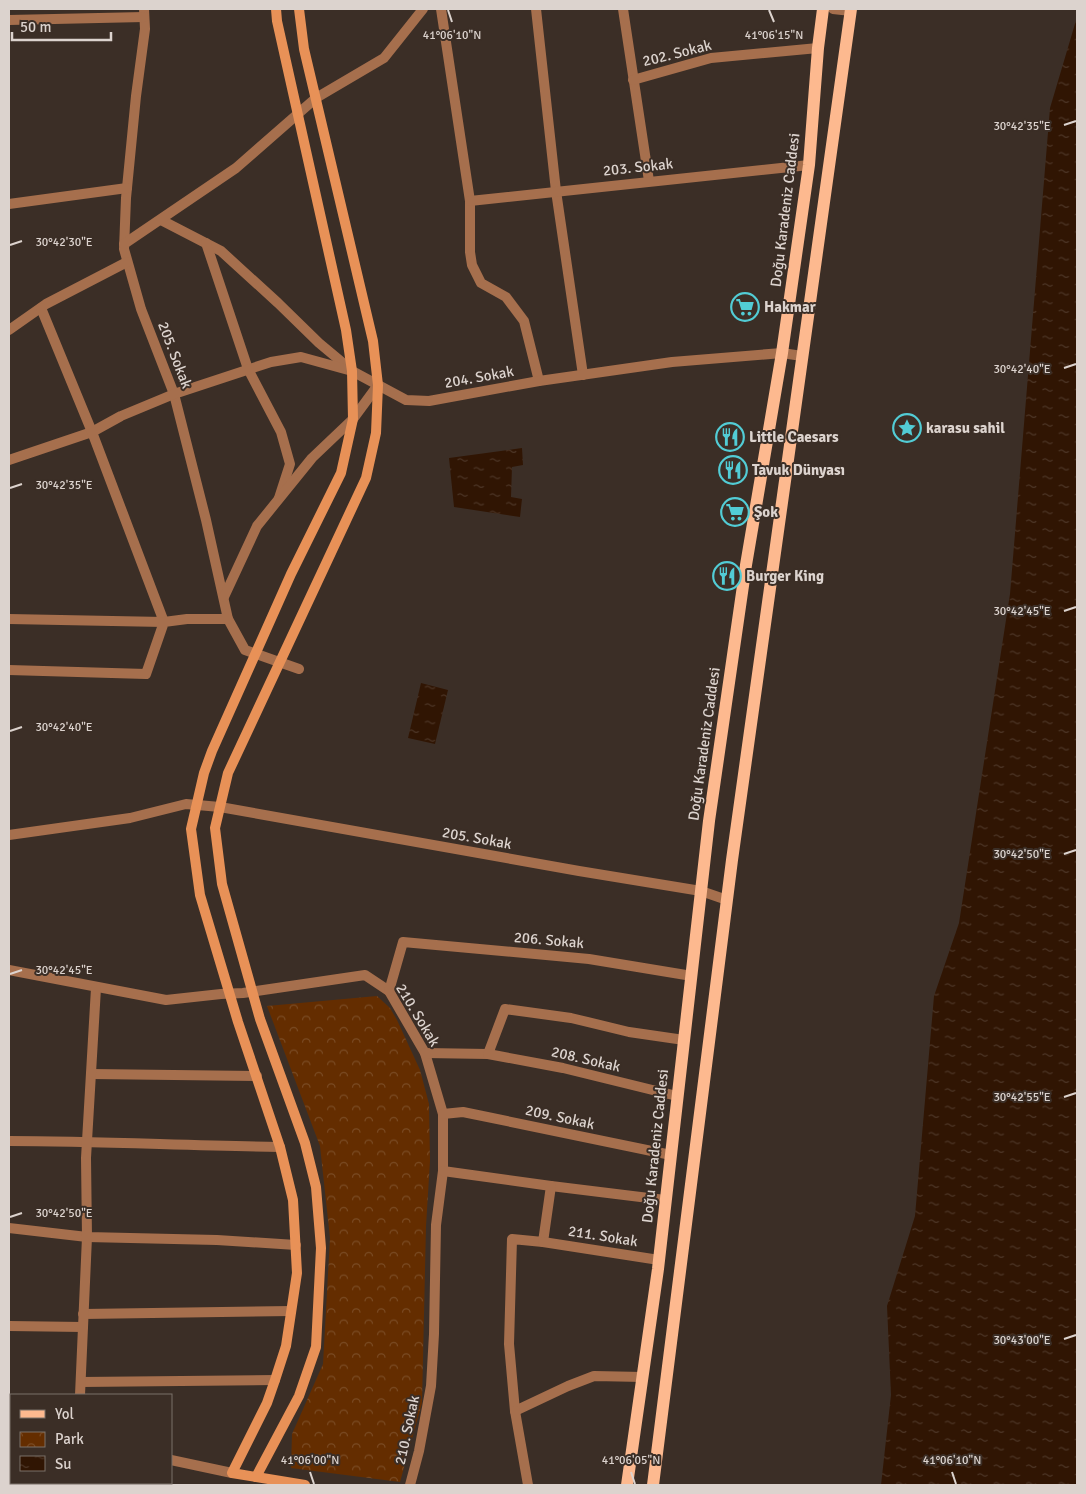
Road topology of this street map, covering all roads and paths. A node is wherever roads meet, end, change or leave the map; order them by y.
1 (276, 9) edge
2 (299, 9) edge
3 (423, 9) edge
4 (441, 9) edge
5 (536, 9) edge
6 (623, 9) edge
7 (823, 9) edge
8 (833, 9) edge
9 (851, 10) edge
10 (144, 13) edge
11 (9, 20) edge
12 (818, 48) junction
13 (633, 80) junction
14 (316, 98) junction
15 (298, 114) junction
16 (810, 165) junction
17 (648, 182) junction
18 (127, 188) junction
19 (556, 191) junction
20 (470, 201) junction
21 (9, 204) edge
22 (160, 220) junction
23 (206, 243) junction
24 (124, 244) junction
25 (127, 262) junction
26 (41, 308) junction
27 (9, 330) edge
28 (782, 353) junction
29 (802, 356) junction
30 (248, 370) junction
31 (352, 371) junction
32 (583, 375) junction
33 (539, 381) junction
34 (378, 385) junction
35 (174, 394) junction
36 (353, 419) junction
37 (92, 432) junction
38 (9, 460) edge
39 (279, 498) junction
40 (224, 597) junction
41 (9, 619) edge
42 (228, 619) junction
43 (164, 622) junction
44 (256, 654) junction
45 (280, 662) junction
46 (298, 669) dead end
47 (9, 670) edge
48 (197, 805) junction
49 (220, 807) junction
50 (9, 836) edge
51 (701, 891) junction
52 (727, 900) junction
53 (9, 970) edge
54 (692, 976) junction
55 (96, 988) junction
56 (389, 991) junction
57 (248, 993) junction
58 (230, 994) junction
59 (684, 1040) junction
60 (425, 1053) junction
61 (488, 1054) junction
62 (91, 1074) junction
63 (256, 1076) junction
64 (677, 1096) junction
65 (443, 1114) junction
66 (9, 1141) edge
67 (88, 1141) junction
68 (280, 1147) junction
69 (671, 1155) junction
70 (443, 1171) junction
71 (550, 1186) junction
72 (666, 1200) junction
73 (9, 1228) edge
74 (86, 1237) junction
75 (543, 1242) junction
76 (296, 1245) junction
77 (659, 1260) junction
78 (291, 1311) junction
79 (83, 1314) junction
80 (9, 1326) edge
81 (83, 1327) junction
82 (643, 1377) junction
83 (275, 1380) junction
84 (80, 1382) junction
85 (80, 1394) edge
86 (515, 1411) junction
87 (172, 1460) edge
88 (232, 1473) junction
89 (256, 1477) junction
90 (305, 1485) edge
91 (410, 1485) edge
92 (528, 1485) edge
93 (627, 1485) edge
94 (653, 1485) edge

1 - 15 main road
2 - 14 main road
3 - 14 street
4 - 20 street
5 - 19 street
6 - 13 street
7 - 12 main road, Doğu Karadeniz Caddesi
8 - 9 street
9 - 29 main road
10 - 11 street
10 - 18 street, 205. Sokak
12 - 13 street, 202. Sokak
12 - 16 main road, Doğu Karadeniz Caddesi
13 - 17 street
14 - 15 street
14 - 34 main road
15 - 22 street
15 - 31 main road
16 - 17 street, 203. Sokak
16 - 28 main road, Doğu Karadeniz Caddesi
17 - 19 street, 203. Sokak
18 - 21 street
18 - 24 street, 205. Sokak
19 - 20 street, 203. Sokak
19 - 32 street
20 - 33 street
22 - 23 street
22 - 24 street
23 - 30 street
23 - 31 street
24 - 25 street, 205. Sokak
25 - 26 street
25 - 35 street, 205. Sokak
26 - 27 street
26 - 37 street
28 - 29 street, 204. Sokak
28 - 32 street, 204. Sokak
28 - 51 main road, Doğu Karadeniz Caddesi
29 - 52 main road
30 - 31 street, 204. Sokak
30 - 35 street, 204. Sokak
30 - 39 street
31 - 34 street, 204. Sokak
31 - 36 main road
32 - 33 street, 204. Sokak
33 - 34 street, 204. Sokak
34 - 36 street
34 - 45 main road
35 - 37 street, 204. Sokak
35 - 40 street, 205. Sokak
36 - 39 street
36 - 44 main road
37 - 38 street, 204. Sokak
37 - 43 street
39 - 40 street
40 - 42 street, 205. Sokak
41 - 43 street
42 - 43 street
42 - 44 street, 205. Sokak
43 - 47 street
44 - 45 street, 205. Sokak
44 - 48 main road
45 - 46 street, 205. Sokak
45 - 49 main road
48 - 49 street, 205. Sokak
48 - 50 street, 205. Sokak
48 - 58 main road
49 - 51 street, 205. Sokak
49 - 57 main road
51 - 52 street, 205. Sokak
51 - 54 main road, Doğu Karadeniz Caddesi
52 - 94 main road
53 - 55 street, 210. Sokak
54 - 56 street, 206. Sokak
54 - 59 main road, Doğu Karadeniz Caddesi
55 - 58 street, 210. Sokak
55 - 62 street
56 - 57 street, 210. Sokak
56 - 60 street, 210. Sokak
57 - 58 street, 210. Sokak
57 - 89 main road
58 - 63 main road
59 - 61 street
59 - 64 main road, Doğu Karadeniz Caddesi
60 - 61 street, 208. Sokak
60 - 65 street, 210. Sokak
61 - 64 street, 208. Sokak
62 - 63 street
62 - 67 street
63 - 68 main road
64 - 69 main road, Doğu Karadeniz Caddesi
65 - 69 street, 209. Sokak
65 - 70 street, 210. Sokak
66 - 67 street
67 - 68 street
67 - 74 street
68 - 76 main road
69 - 72 main road, Doğu Karadeniz Caddesi
70 - 71 street
70 - 91 street, 210. Sokak
71 - 72 street
71 - 75 street
72 - 77 main road, Doğu Karadeniz Caddesi
73 - 74 street
74 - 76 street
74 - 79 street
75 - 77 street, 211. Sokak
75 - 86 street, 211. Sokak
76 - 78 main road
77 - 82 main road, Doğu Karadeniz Caddesi
78 - 79 street
78 - 83 main road
79 - 81 street
80 - 81 street
81 - 84 street
82 - 86 street
82 - 93 main road, Doğu Karadeniz Caddesi
83 - 84 street
83 - 88 main road
84 - 85 street
86 - 92 street
87 - 88 street
88 - 89 main road
89 - 90 main road

